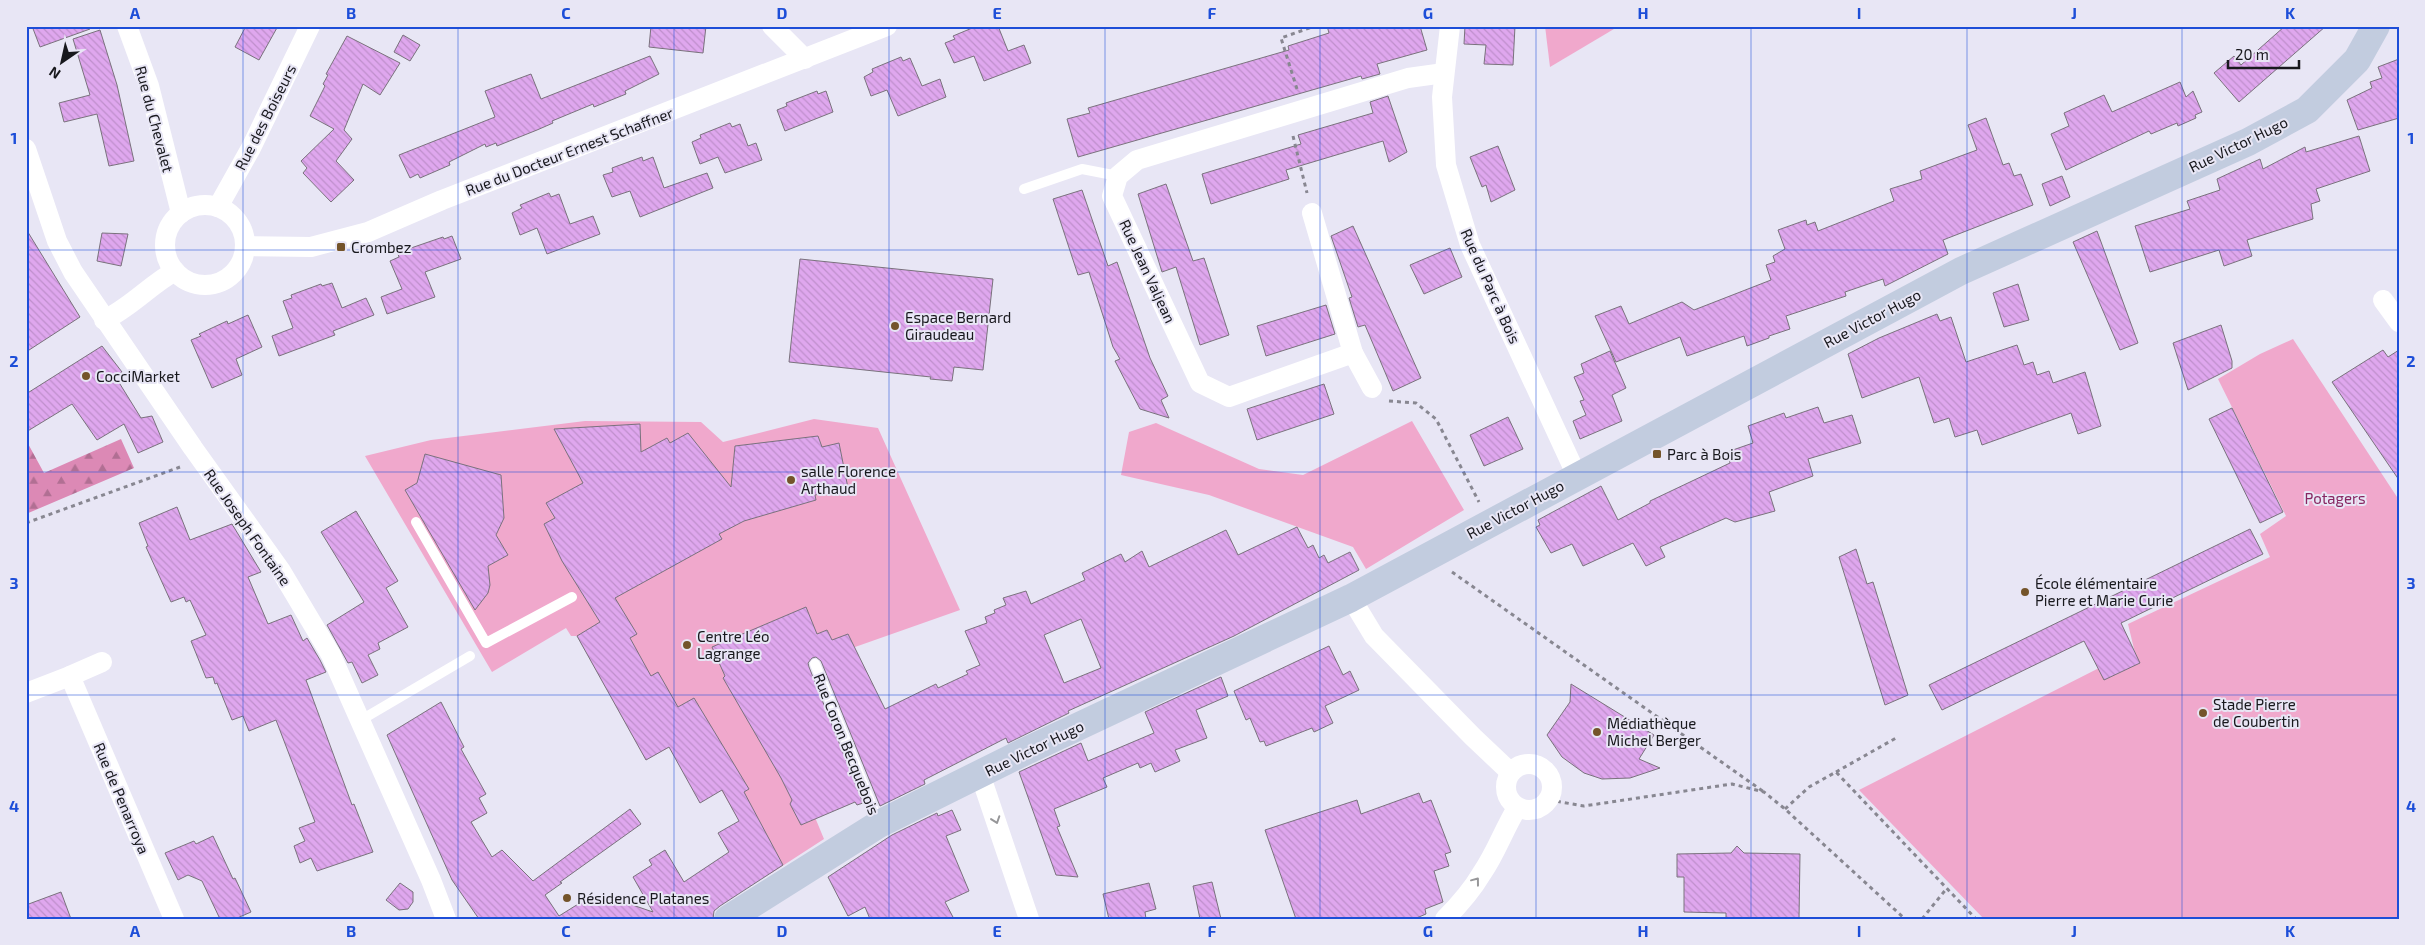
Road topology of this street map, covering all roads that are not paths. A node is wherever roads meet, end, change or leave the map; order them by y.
1 (128, 26) edge
2 (310, 26) edge
3 (772, 26) edge
4 (887, 26) edge
5 (1450, 26) edge
6 (2376, 26) edge
7 (805, 59) junction
8 (1444, 73) junction
9 (26, 149) edge
10 (1118, 176) junction
11 (1024, 189) dead end
12 (218, 207) junction
13 (181, 213) junction
14 (1312, 213) road end
15 (245, 246) junction
16 (175, 271) junction
17 (2383, 300) dead end
18 (104, 320) junction
19 (2399, 322) edge
20 (1353, 354) junction
21 (1372, 388) road end
22 (1577, 476) junction
23 (416, 522) dead end
24 (572, 596) dead end
25 (1351, 598) junction
26 (470, 656) dead end
27 (102, 662) dead end
28 (815, 664) dead end
29 (70, 676) junction
30 (26, 693) edge
31 (361, 720) junction
32 (1510, 772) junction
33 (980, 774) junction
34 (1517, 808) junction
35 (879, 824) junction
36 (174, 919) edge
37 (446, 919) edge
38 (728, 919) edge
39 (1029, 919) edge
40 (1446, 919) edge

1 - 13 street, Rue du Chevalet
2 - 12 street, Rue des Boiseurs
3 - 7 street
4 - 7 street, Rue du Docteur Ernest Schaffner
5 - 8 street, Rue du Parc à Bois
6 - 22 street, Rue Victor Hugo
7 - 15 street, Rue du Docteur Ernest Schaffner
8 - 10 street
8 - 22 street, Rue du Parc à Bois
9 - 18 street, Rue Joseph Fontaine
10 - 11 lane
10 - 20 street, Rue Jean Valjean
12 - 13 street
12 - 15 street
13 - 16 street
14 - 20 street
15 - 16 street
16 - 18 street
17 - 19 street
18 - 31 street, Rue Joseph Fontaine
20 - 21 street
22 - 25 street, Rue Victor Hugo
23 - 24 lane
25 - 32 street
25 - 33 street, Rue Victor Hugo
26 - 31 lane
27 - 29 street
28 - 35 lane, Rue Coron Becquebois
29 - 30 street
29 - 36 street, Rue de Penarroya
31 - 37 street, Rue Joseph Fontaine
32 - 34 street
32 - 34 street
33 - 35 street, Rue Victor Hugo
33 -> 39 street
40 -> 34 street
35 - 38 street, Rue Victor Hugo

